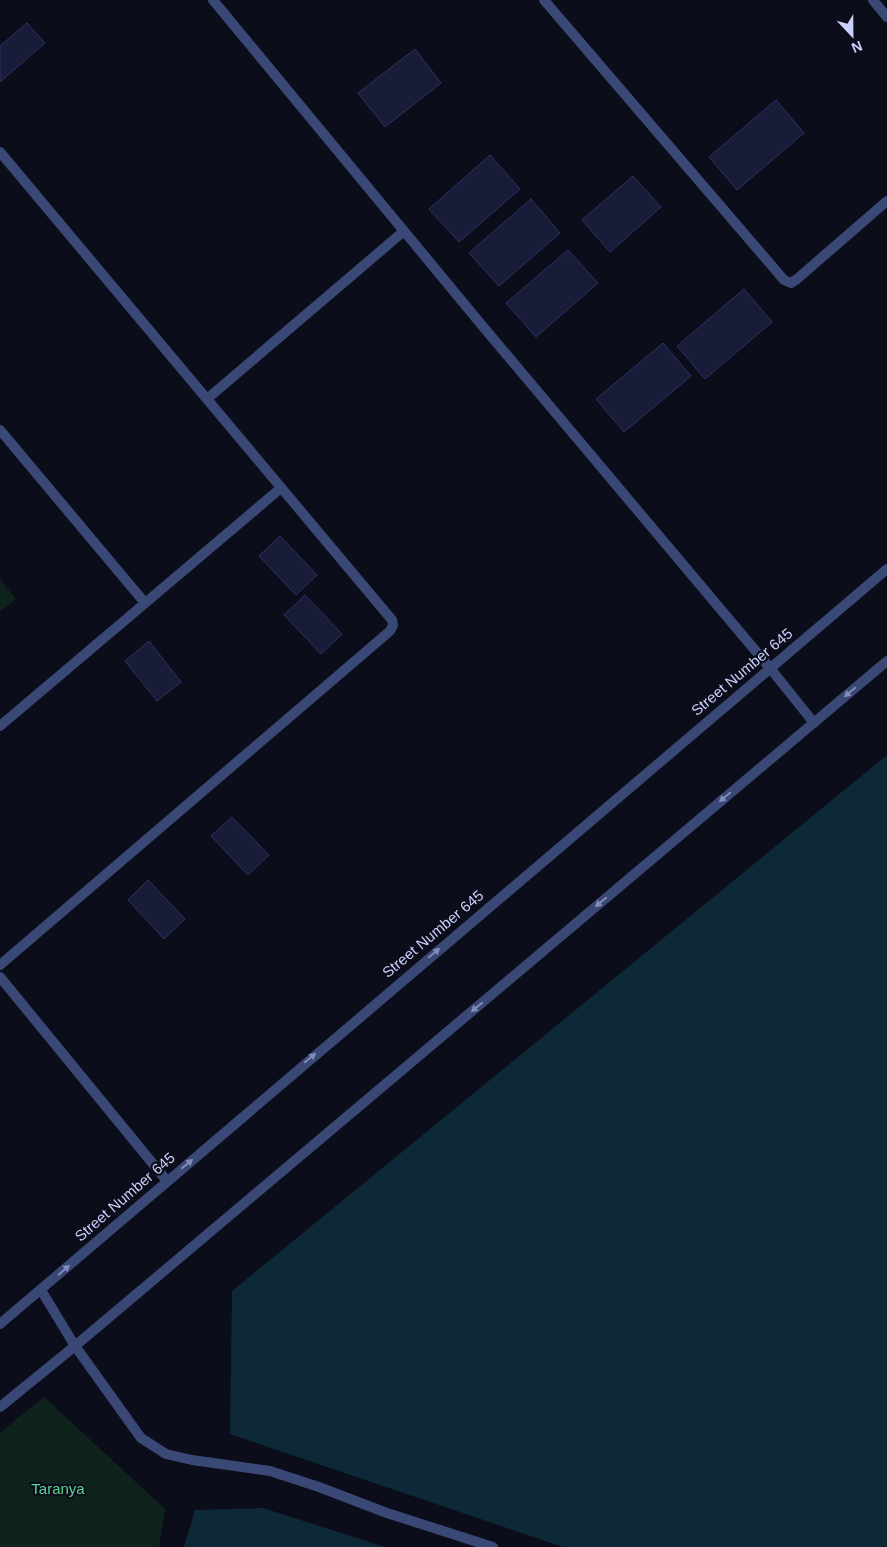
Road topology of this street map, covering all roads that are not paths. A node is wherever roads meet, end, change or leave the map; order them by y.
1 (213, 0) edge
2 (544, 0) edge
3 (873, 0) edge
4 (887, 17) edge
5 (0, 152) edge
6 (883, 204) edge
7 (887, 216) edge
8 (404, 231) junction
9 (207, 399) junction
10 (0, 430) edge
11 (281, 488) junction
12 (887, 569) edge
13 (145, 603) junction
14 (887, 661) edge
15 (770, 668) junction
16 (814, 723) junction
17 (0, 726) edge
18 (0, 965) edge
19 (0, 977) edge
20 (167, 1181) junction
21 (41, 1290) junction
22 (0, 1324) edge
23 (75, 1346) junction
24 (0, 1407) edge
25 (494, 1547) edge

1 - 8 street
2 - 6 street
3 - 4 street
5 - 9 street
6 - 7 street
8 - 9 street
8 - 15 street
9 - 11 street
10 - 13 street
11 - 13 street
11 - 18 street
12 - 15 street, Street Number 645
13 - 17 street
14 -> 16 street
15 - 16 street
20 -> 15 street, Street Number 645
16 -> 23 street
19 - 20 street
21 -> 20 street, Street Number 645
21 - 22 street, Street Number 645
21 - 23 street
23 - 24 street
23 - 25 street

